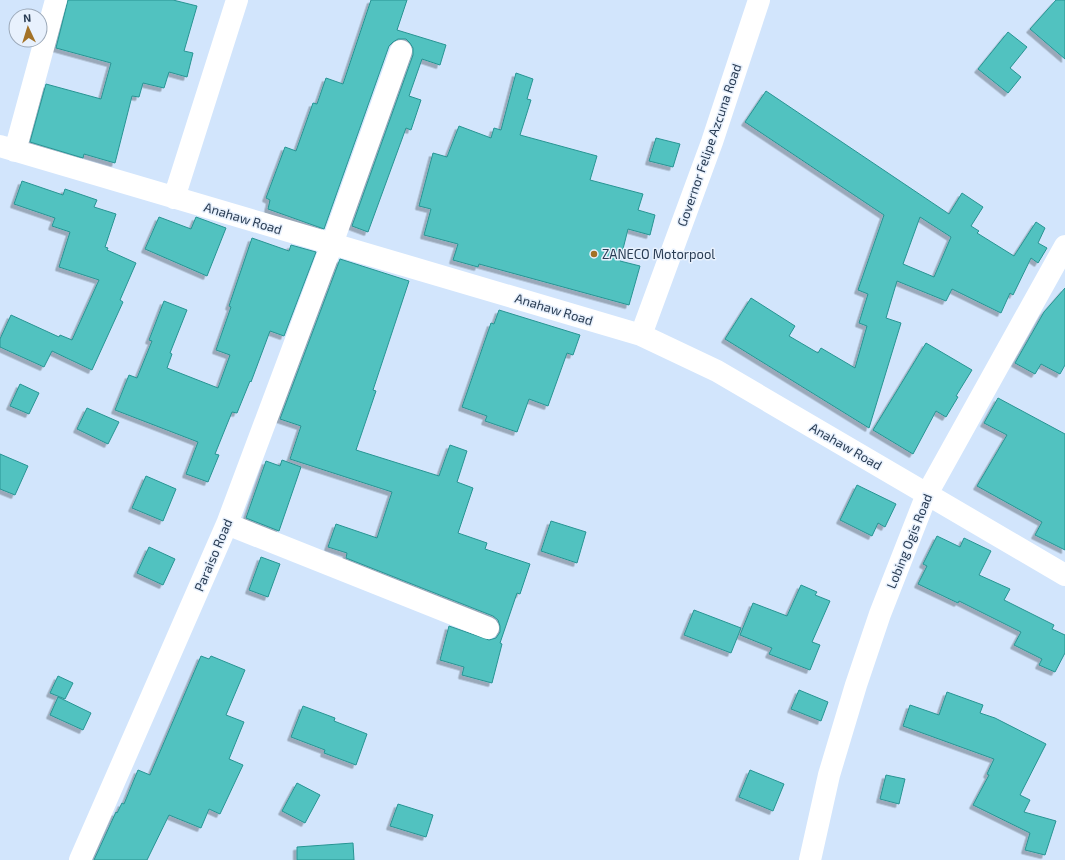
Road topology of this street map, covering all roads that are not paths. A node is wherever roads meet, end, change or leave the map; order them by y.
1 (56, 0) edge
2 (237, 0) edge
3 (759, 0) edge
4 (401, 51) dead end
5 (8, 148) edge
6 (174, 198) junction
7 (332, 244) junction
8 (1065, 246) edge
9 (641, 335) junction
10 (927, 494) junction
11 (227, 524) junction
12 (1065, 574) edge
13 (488, 628) dead end
14 (80, 860) edge
15 (810, 860) edge

1 - 5 street
2 - 6 street
3 - 9 street, Governor Felipe Azcuna Road
4 - 7 street, Paraiso Road
5 - 6 street, Anahaw Road
6 - 7 street, Anahaw Road
7 - 9 street, Anahaw Road
7 - 11 street, Paraiso Road
8 - 10 street, Lobing Ogis Road
9 - 10 street, Anahaw Road
10 - 12 street, Anahaw Road
10 - 15 street, Lobing Ogis Road
11 - 13 street
11 - 14 street, Paraiso Road

